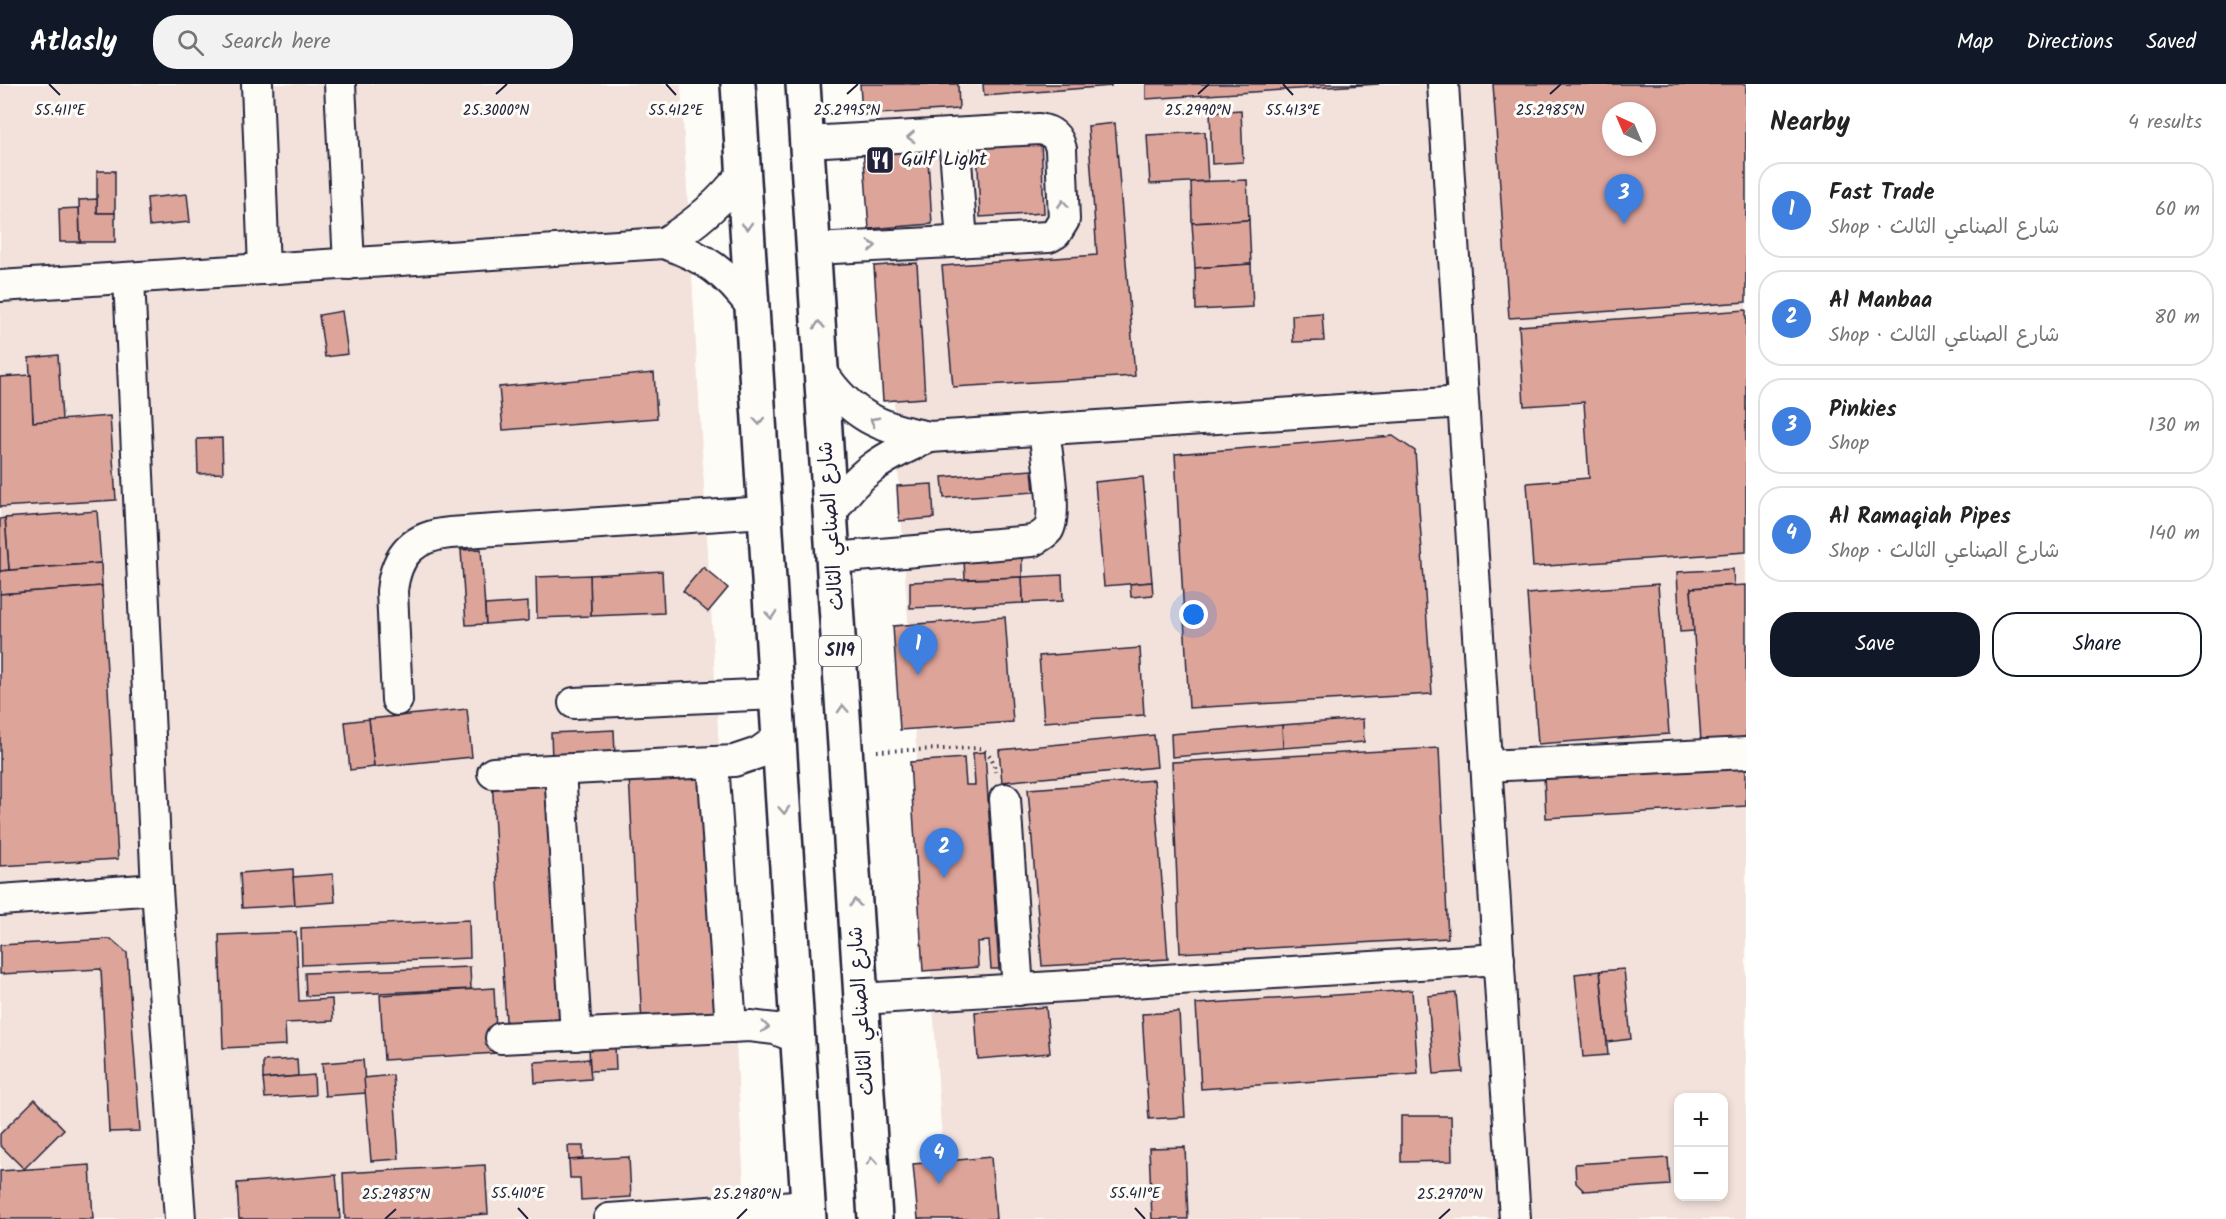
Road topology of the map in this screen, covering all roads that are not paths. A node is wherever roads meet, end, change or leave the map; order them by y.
1 (257, 84) edge
2 (340, 84) edge
3 (738, 84) edge
4 (803, 84) edge
5 (1443, 84) edge
6 (954, 134) junction
7 (807, 142) junction
8 (744, 172) junction
9 (962, 242) junction
10 (664, 243) junction
11 (814, 249) junction
12 (349, 264) junction
13 (264, 269) junction
14 (129, 278) junction
15 (0, 286) edge
16 (752, 306) junction
17 (822, 372) junction
18 (1463, 402) junction
19 (1044, 430) junction
20 (930, 437) junction
21 (765, 512) junction
22 (831, 514) junction
23 (834, 558) junction
24 (776, 694) junction
25 (397, 700) dead end
26 (574, 703) dead end
27 (779, 738) junction
28 (1746, 753) edge
29 (713, 762) junction
30 (1486, 766) junction
31 (560, 770) junction
32 (493, 773) dead end
33 (1005, 799) road end
34 (157, 889) junction
35 (0, 900) edge
36 (1499, 959) junction
37 (1018, 990) junction
38 (861, 999) junction
39 (731, 1027) junction
40 (576, 1035) junction
41 (501, 1038) dead end
42 (798, 1038) junction
43 (809, 1212) edge
44 (180, 1219) edge
45 (609, 1219) edge
46 (875, 1219) edge
47 (1515, 1219) edge

1 - 13 street
2 - 12 street
3 - 8 main road
4 - 7 main road, شارع الصناعي الثالث / S119
5 - 18 street
6 -> 7 street
6 - 9 street
9 -> 6 street
7 - 11 main road, شارع الصناعي الثالث / S119
8 - 10 street
8 -> 16 main road
11 -> 9 street
10 - 12 street
10 - 16 street
17 -> 11 main road, شارع الصناعي الثالث / S119
12 - 13 street
13 - 14 street
14 - 15 street
14 - 34 street
16 -> 21 main road
20 -> 17 street
17 - 22 main road, شارع الصناعي الثالث / S119
18 - 19 street
18 - 30 street
19 - 20 street
19 - 23 street
20 - 22 street
21 -> 24 main road
21 - 25 street
22 - 23 main road, شارع الصناعي الثالث / S119
38 -> 23 main road, شارع الصناعي الثالث / S119
24 - 26 street
24 - 27 main road
27 - 29 street
27 -> 42 main road
28 - 30 street
29 - 31 street
29 - 39 street
30 - 36 street
31 - 32 street
31 - 40 street
33 - 37 street
34 - 35 street
34 - 44 street
36 - 37 street
36 - 47 street
37 - 38 street
46 -> 38 main road, شارع الصناعي الثالث / S119
39 - 40 street
39 -> 42 street
40 - 41 street
42 - 43 main road
43 - 45 street

